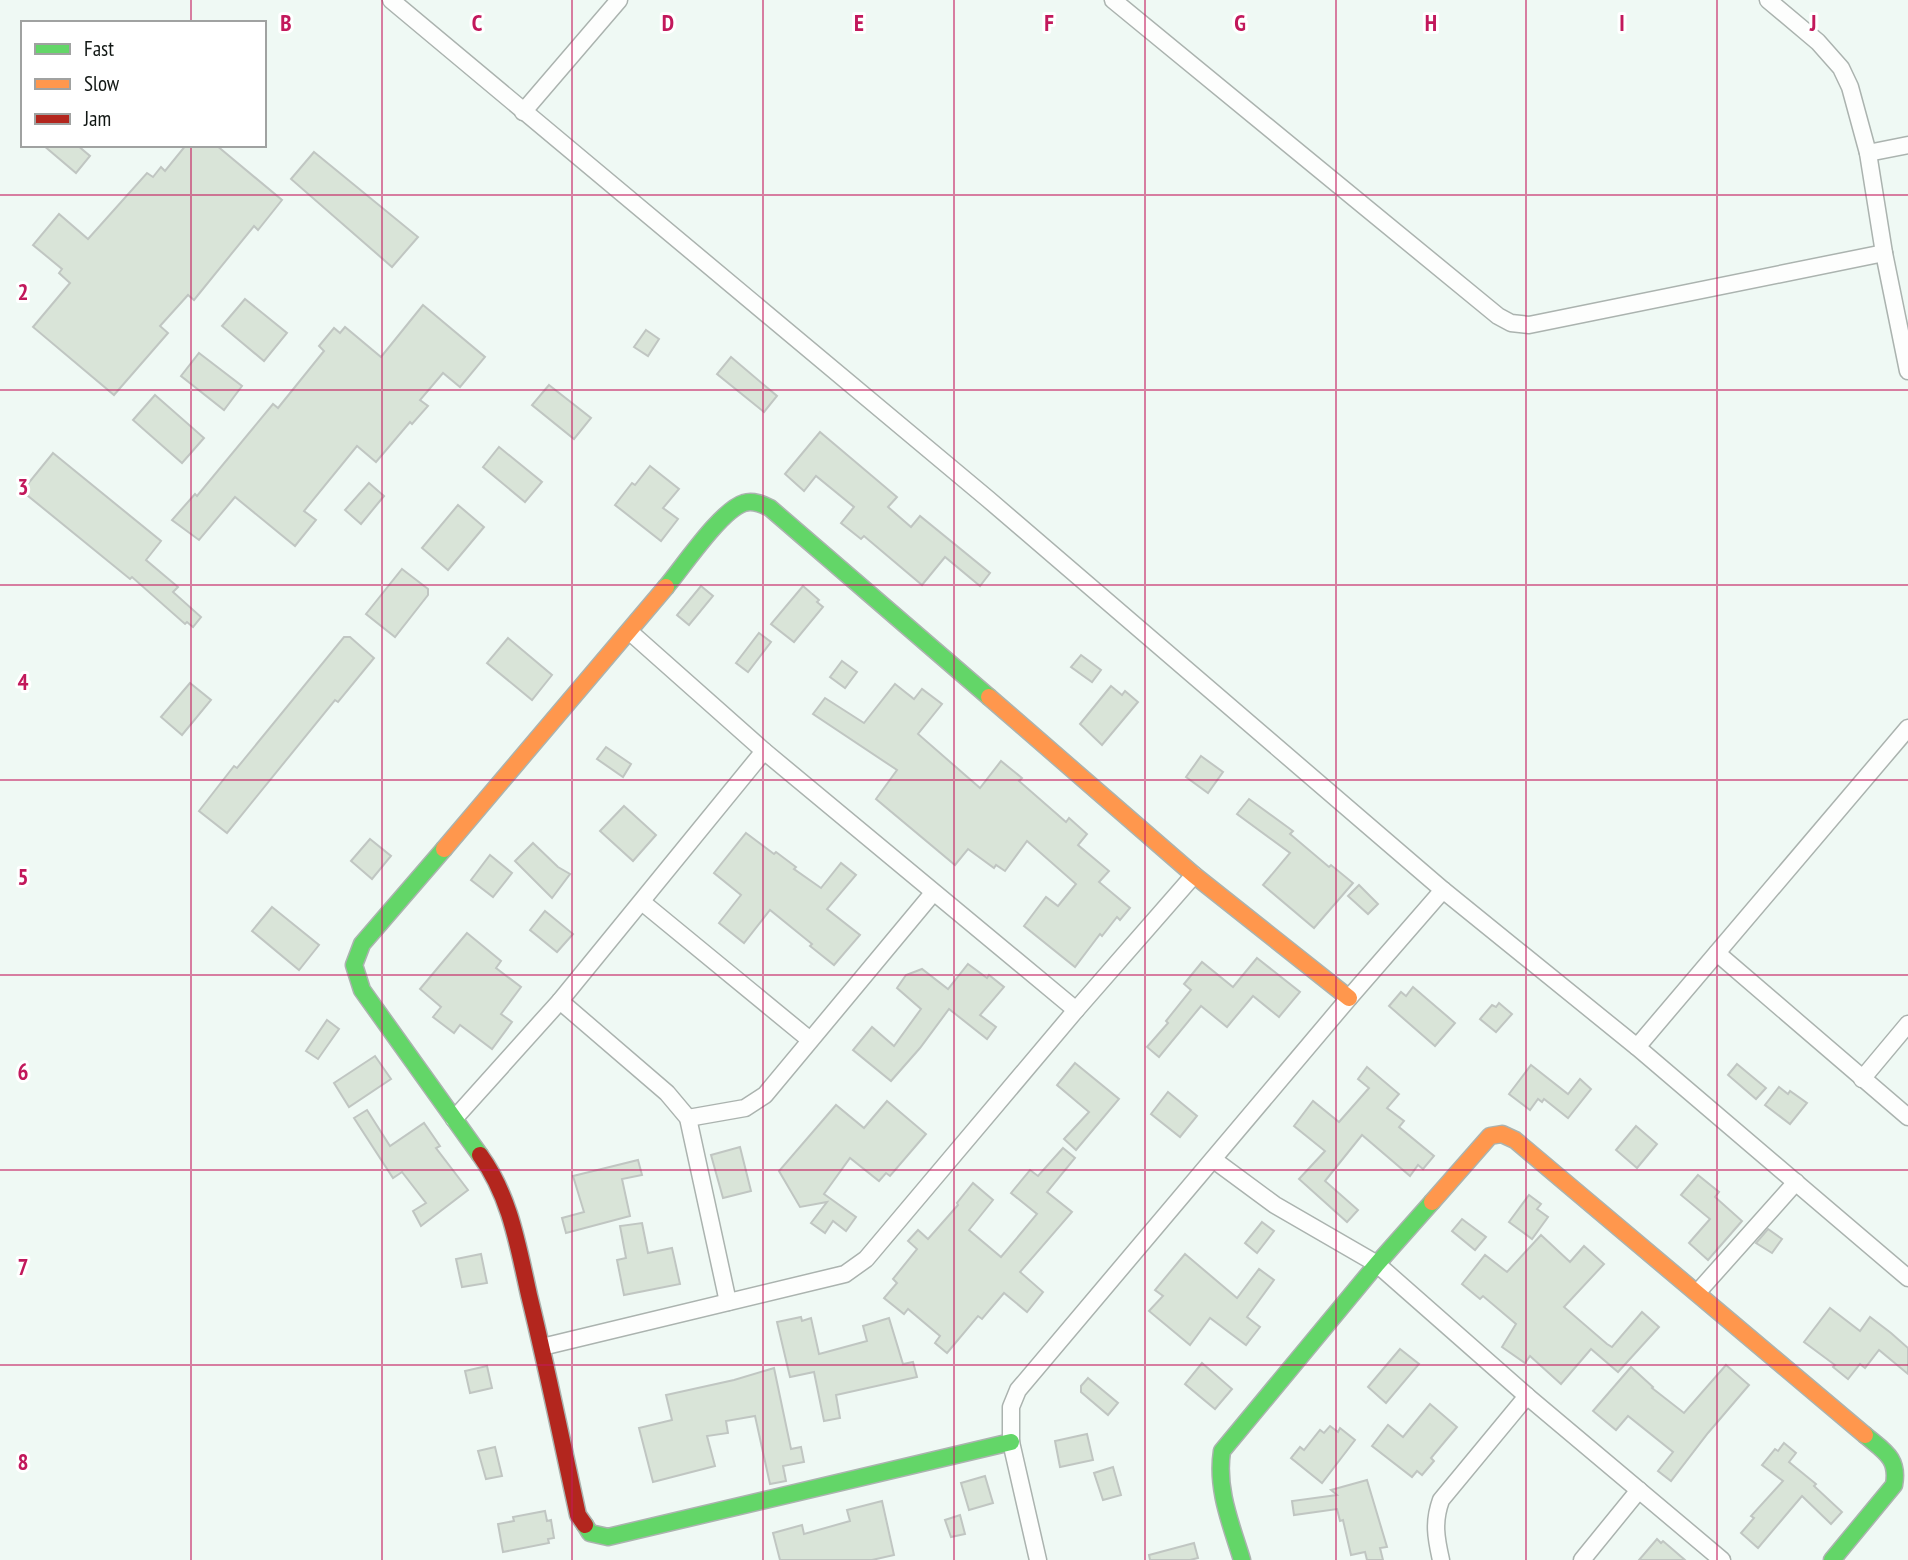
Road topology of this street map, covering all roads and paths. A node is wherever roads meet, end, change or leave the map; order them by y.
1 (391, 0) edge
2 (619, 0) edge
3 (1113, 0) edge
4 (1768, 0) edge
5 (523, 112) junction
6 (1908, 145) edge
7 (1868, 153) junction
8 (1884, 253) junction
9 (1905, 337) edge
10 (1908, 371) edge
11 (630, 632) junction
12 (1908, 728) edge
13 (764, 751) junction
14 (1194, 874) junction
15 (1443, 890) junction
16 (933, 893) junction
17 (642, 902) junction
18 (1717, 953) junction
19 (1349, 998) junction
20 (560, 1001) junction
21 (1076, 1010) junction
22 (1908, 1024) edge
23 (810, 1040) junction
24 (1637, 1047) junction
25 (1862, 1079) junction
26 (1908, 1117) edge
27 (688, 1118) junction
28 (454, 1119) junction
29 (1214, 1160) junction
30 (1796, 1182) junction
31 (1377, 1264) junction
32 (1908, 1278) edge
33 (1697, 1293) junction
34 (728, 1302) junction
35 (542, 1347) junction
36 (1527, 1396) junction
37 (1011, 1442) junction
38 (1639, 1490) junction
39 (1038, 1560) edge
40 (1242, 1560) edge
41 (1441, 1560) edge
42 (1582, 1560) edge
43 (1722, 1560) edge
44 (1832, 1560) edge

1 - 5 street
2 - 5 street
3 - 8 street
4 - 7 street
5 - 15 street
6 - 7 street
7 - 8 street
8 - 9 street
9 - 10 street
11 - 13 street
11 - 14 street
11 - 28 street
12 - 18 street
13 - 16 street
13 - 17 street
14 - 19 street
14 - 21 street
15 - 19 street
15 - 24 street
16 - 21 street
16 - 23 street
17 - 20 street
17 - 23 street
18 - 24 street
18 - 25 street
19 - 29 street
20 - 27 street
20 - 28 street
21 - 34 street
22 - 25 street
23 - 27 street
24 - 30 street
25 - 26 street
27 - 34 street
28 - 35 street
29 - 31 street
29 - 37 street
30 - 32 street
30 - 33 street
31 - 33 street
31 - 36 street
31 - 40 street
33 - 44 street
34 - 35 street
35 - 37 street
36 - 38 street
36 - 41 street
37 - 39 street
38 - 42 street
38 - 43 street

